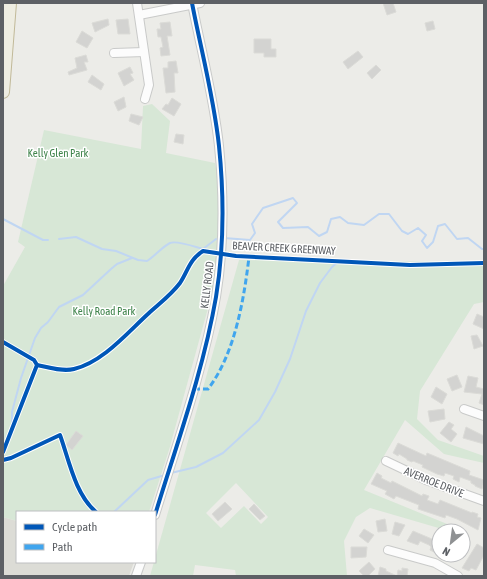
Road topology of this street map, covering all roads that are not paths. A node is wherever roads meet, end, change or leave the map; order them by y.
1 (10, 3) edge
2 (137, 3) edge
3 (195, 3) edge
4 (139, 15) junction
5 (144, 52) junction
6 (114, 53) dead end
7 (3, 88) edge
8 (145, 99) dead end
9 (464, 409) dead end
10 (484, 416) edge
11 (386, 461) dead end
12 (484, 501) edge
13 (156, 512) edge
14 (388, 550) dead end
15 (141, 563) edge
16 (136, 576) edge
17 (458, 576) edge

1 - 7 highway
2 - 4 street
3 - 4 street
3 - 13 street, KELLY ROAD
4 - 5 street
5 - 6 street
5 - 8 street
9 - 10 street
11 - 12 street, AVERROE DRIVE
14 - 17 street
15 - 16 street

